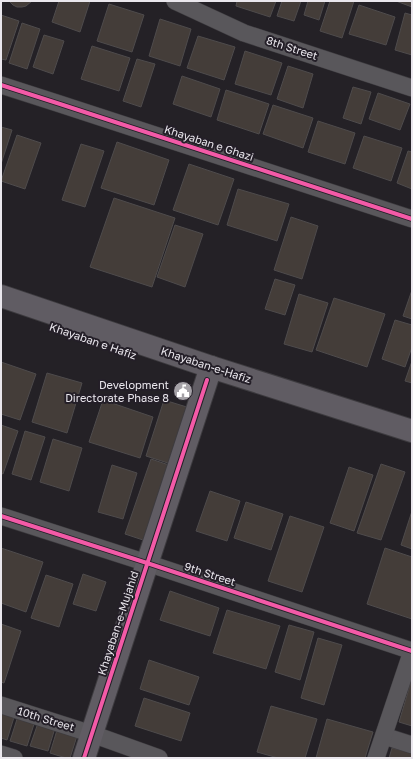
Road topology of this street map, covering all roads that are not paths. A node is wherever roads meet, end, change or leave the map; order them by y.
1 (175, 1) edge
2 (1, 85) edge
3 (412, 88) edge
4 (412, 219) edge
5 (1, 296) edge
6 (1, 311) edge
7 (209, 374) junction
8 (412, 431) edge
9 (412, 445) edge
10 (1, 516) edge
11 (148, 563) junction
12 (412, 651) edge
13 (1, 705) edge
14 (92, 734) junction
15 (384, 736) junction
16 (412, 745) edge
17 (1, 754) edge
18 (14, 758) edge
19 (84, 758) edge
20 (159, 758) edge
21 (376, 758) edge

1 - 3 street, 8th Street
2 - 4 street, Khayaban e Ghazi
5 - 7 main road, Khayaban-e-Hafiz
6 - 7 main road, Khayaban e Hafiz
7 - 8 main road, Khayaban-e-Hafiz
7 - 9 main road, Khayaban-e-Hafiz
7 - 11 main road, Khayaban-e-Mujahid
10 - 11 street, 9th Street
11 - 12 street, 9th Street
11 - 14 main road, Khayaban-e-Mujahid
12 - 15 street
13 - 14 street, 10th Street
14 - 19 main road, Khayaban-e-Mujahid
14 - 20 street, 10th Street
15 - 16 street
15 - 21 street
17 - 18 street

